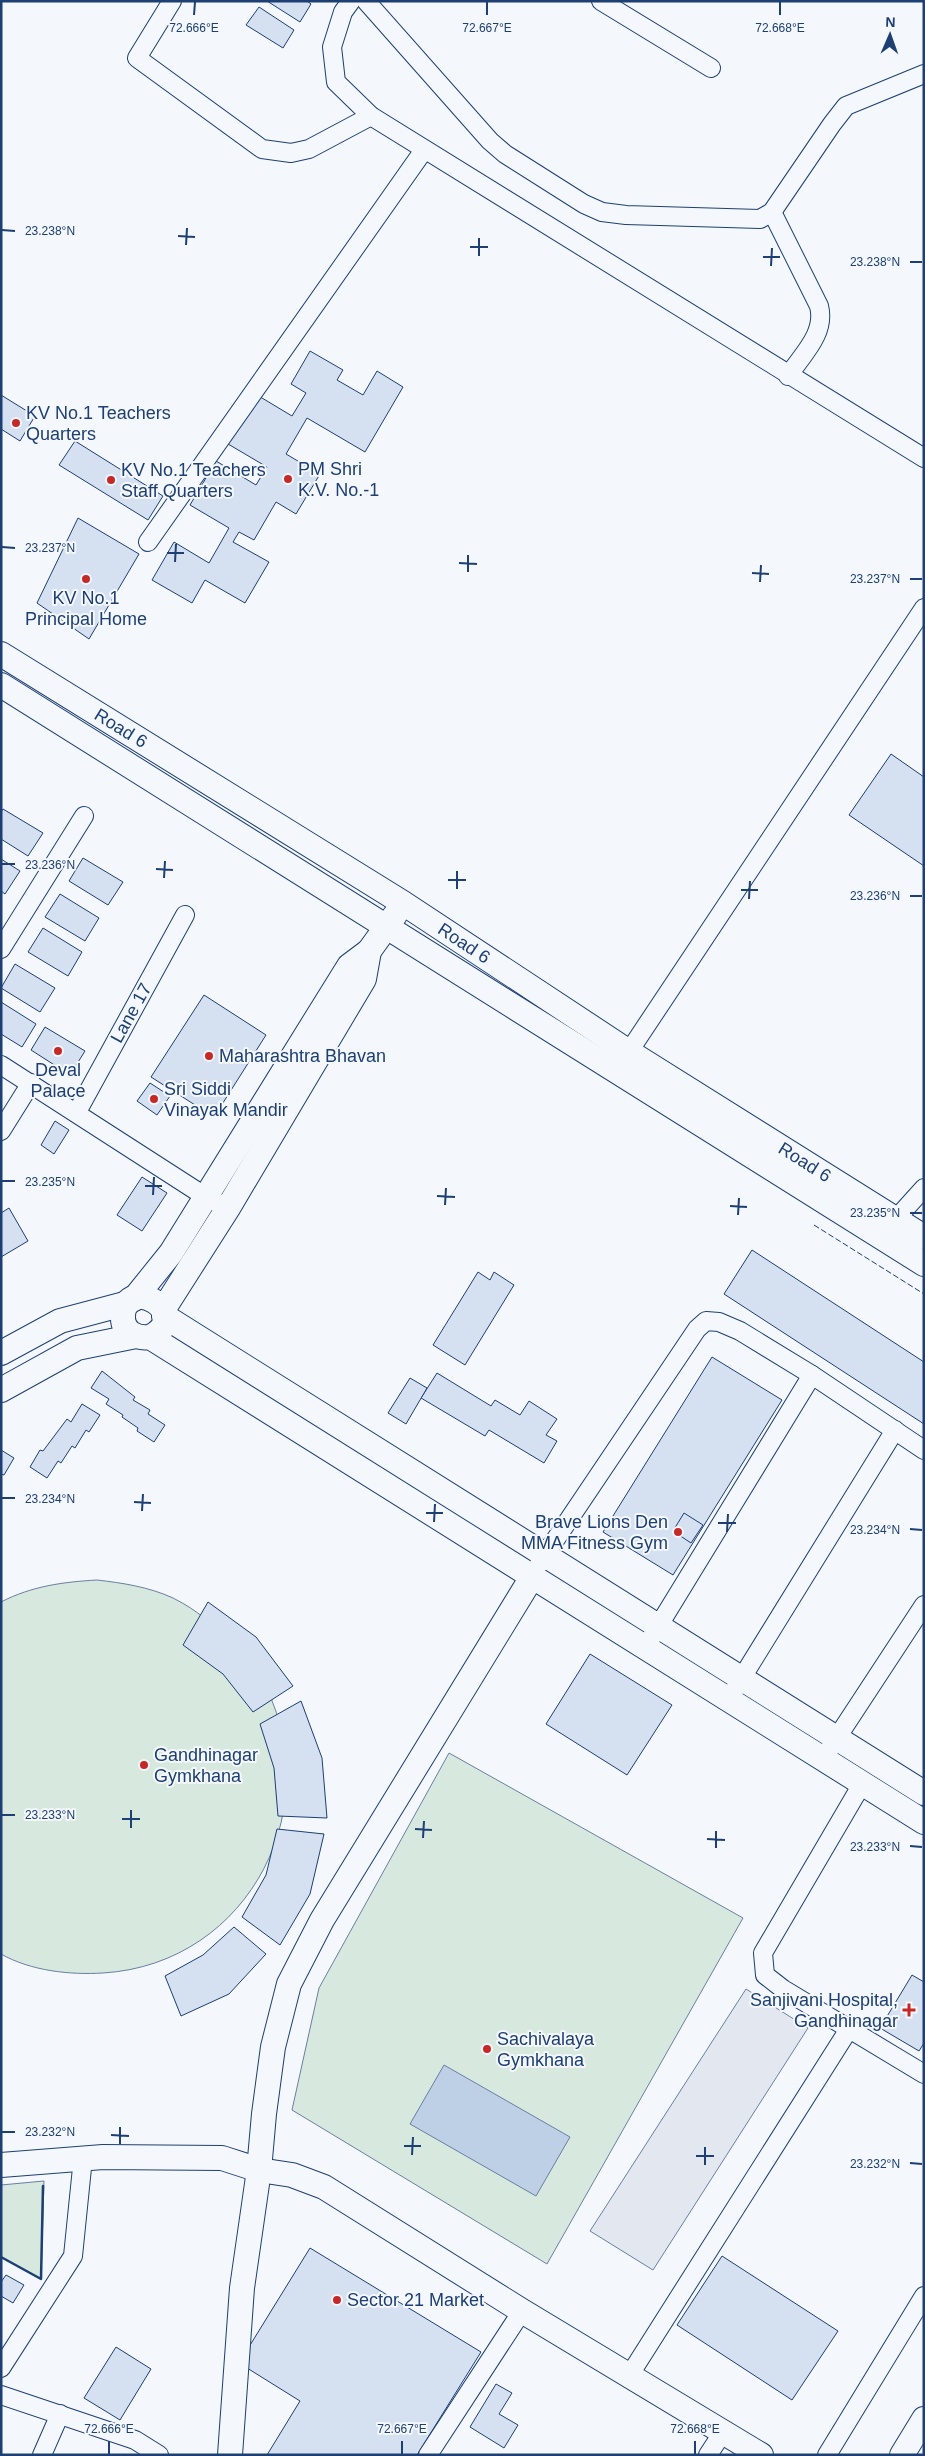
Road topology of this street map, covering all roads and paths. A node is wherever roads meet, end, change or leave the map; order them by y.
1 (172, 1) edge
2 (351, 1) edge
3 (366, 1) edge
4 (600, 1) edge
5 (711, 68) dead end
6 (924, 74) edge
7 (371, 116) junction
8 (424, 150) junction
9 (772, 212) junction
10 (788, 376) junction
11 (924, 458) edge
12 (148, 542) dead end
13 (924, 608) edge
14 (1, 654) edge
15 (1, 685) edge
16 (84, 816) dead end
17 (403, 903) junction
18 (185, 915) dead end
19 (388, 926) junction
20 (1, 949) edge
21 (369, 951) junction
22 (623, 1061) junction
23 (1, 1065) edge
24 (31, 1083) junction
25 (76, 1112) junction
26 (1, 1131) edge
27 (924, 1188) edge
28 (206, 1197) junction
29 (228, 1208) junction
30 (896, 1219) junction
31 (924, 1237) edge
32 (924, 1264) edge
33 (131, 1301) junction
34 (164, 1313) junction
35 (143, 1337) junction
36 (1, 1353) edge
37 (812, 1375) junction
38 (1, 1390) edge
39 (895, 1430) junction
40 (924, 1450) edge
41 (545, 1555) junction
42 (532, 1577) junction
43 (924, 1605) edge
44 (659, 1626) junction
45 (645, 1648) junction
46 (742, 1678) junction
47 (728, 1699) junction
48 (838, 1739) junction
49 (823, 1759) junction
50 (862, 1784) junction
51 (924, 1792) edge
52 (924, 1822) edge
53 (849, 2029) junction
54 (924, 2074) edge
55 (1, 2165) edge
56 (82, 2166) junction
57 (259, 2170) junction
58 (1, 2181) edge
59 (924, 2296) edge
60 (522, 2311) junction
61 (1, 2368) edge
62 (630, 2376) junction
63 (1, 2395) edge
64 (60, 2414) junction
65 (924, 2419) edge
66 (723, 2432) junction
67 (42, 2455) edge
68 (159, 2455) edge
69 (230, 2455) edge
70 (428, 2455) edge
71 (708, 2455) edge
72 (761, 2455) edge
73 (827, 2455) edge
74 (902, 2455) edge

1 - 7 street
2 - 7 street
3 - 9 street
4 - 5 street
6 - 9 street
7 - 8 street
8 - 10 street
8 - 12 street
9 - 10 street
10 - 11 street
13 - 22 street
14 - 17 street, Road 6
15 - 19 street, Road 6
16 - 20 street
17 - 19 street
17 - 22 street, Road 6
18 - 25 street, Lane 17
19 - 21 street
19 - 22 street, Road 6
21 - 28 street
21 - 29 street
22 - 30 street, Road 6
22 - 32 street, Road 6
23 - 24 street
24 - 25 street
24 - 26 street
25 - 28 street
27 - 30 street
28 - 29 street
28 - 33 street
29 - 34 street
30 - 31 street, Road 6
33 - 34 street
33 - 35 street
33 - 36 street
34 - 35 street
34 - 41 street
35 - 38 street
35 - 42 street
37 - 39 street
37 - 41 street
37 - 44 street
39 - 40 street
39 - 46 street
41 - 42 street
41 - 44 street
42 - 45 street
42 - 57 street
43 - 48 street
44 - 45 street
44 - 46 street
45 - 47 street
46 - 47 street
46 - 48 street
47 - 49 street
48 - 49 street
48 - 51 street
49 - 50 street
50 - 52 street
50 - 53 street
53 - 54 street
53 - 62 street
55 - 56 street
56 - 57 street
56 - 58 street
56 - 61 street
57 - 60 street
57 - 69 street
59 - 73 street
60 - 62 street
60 - 70 street
62 - 66 street
63 - 64 street
64 - 67 street
64 - 68 street
65 - 74 street
66 - 71 street
66 - 72 street

